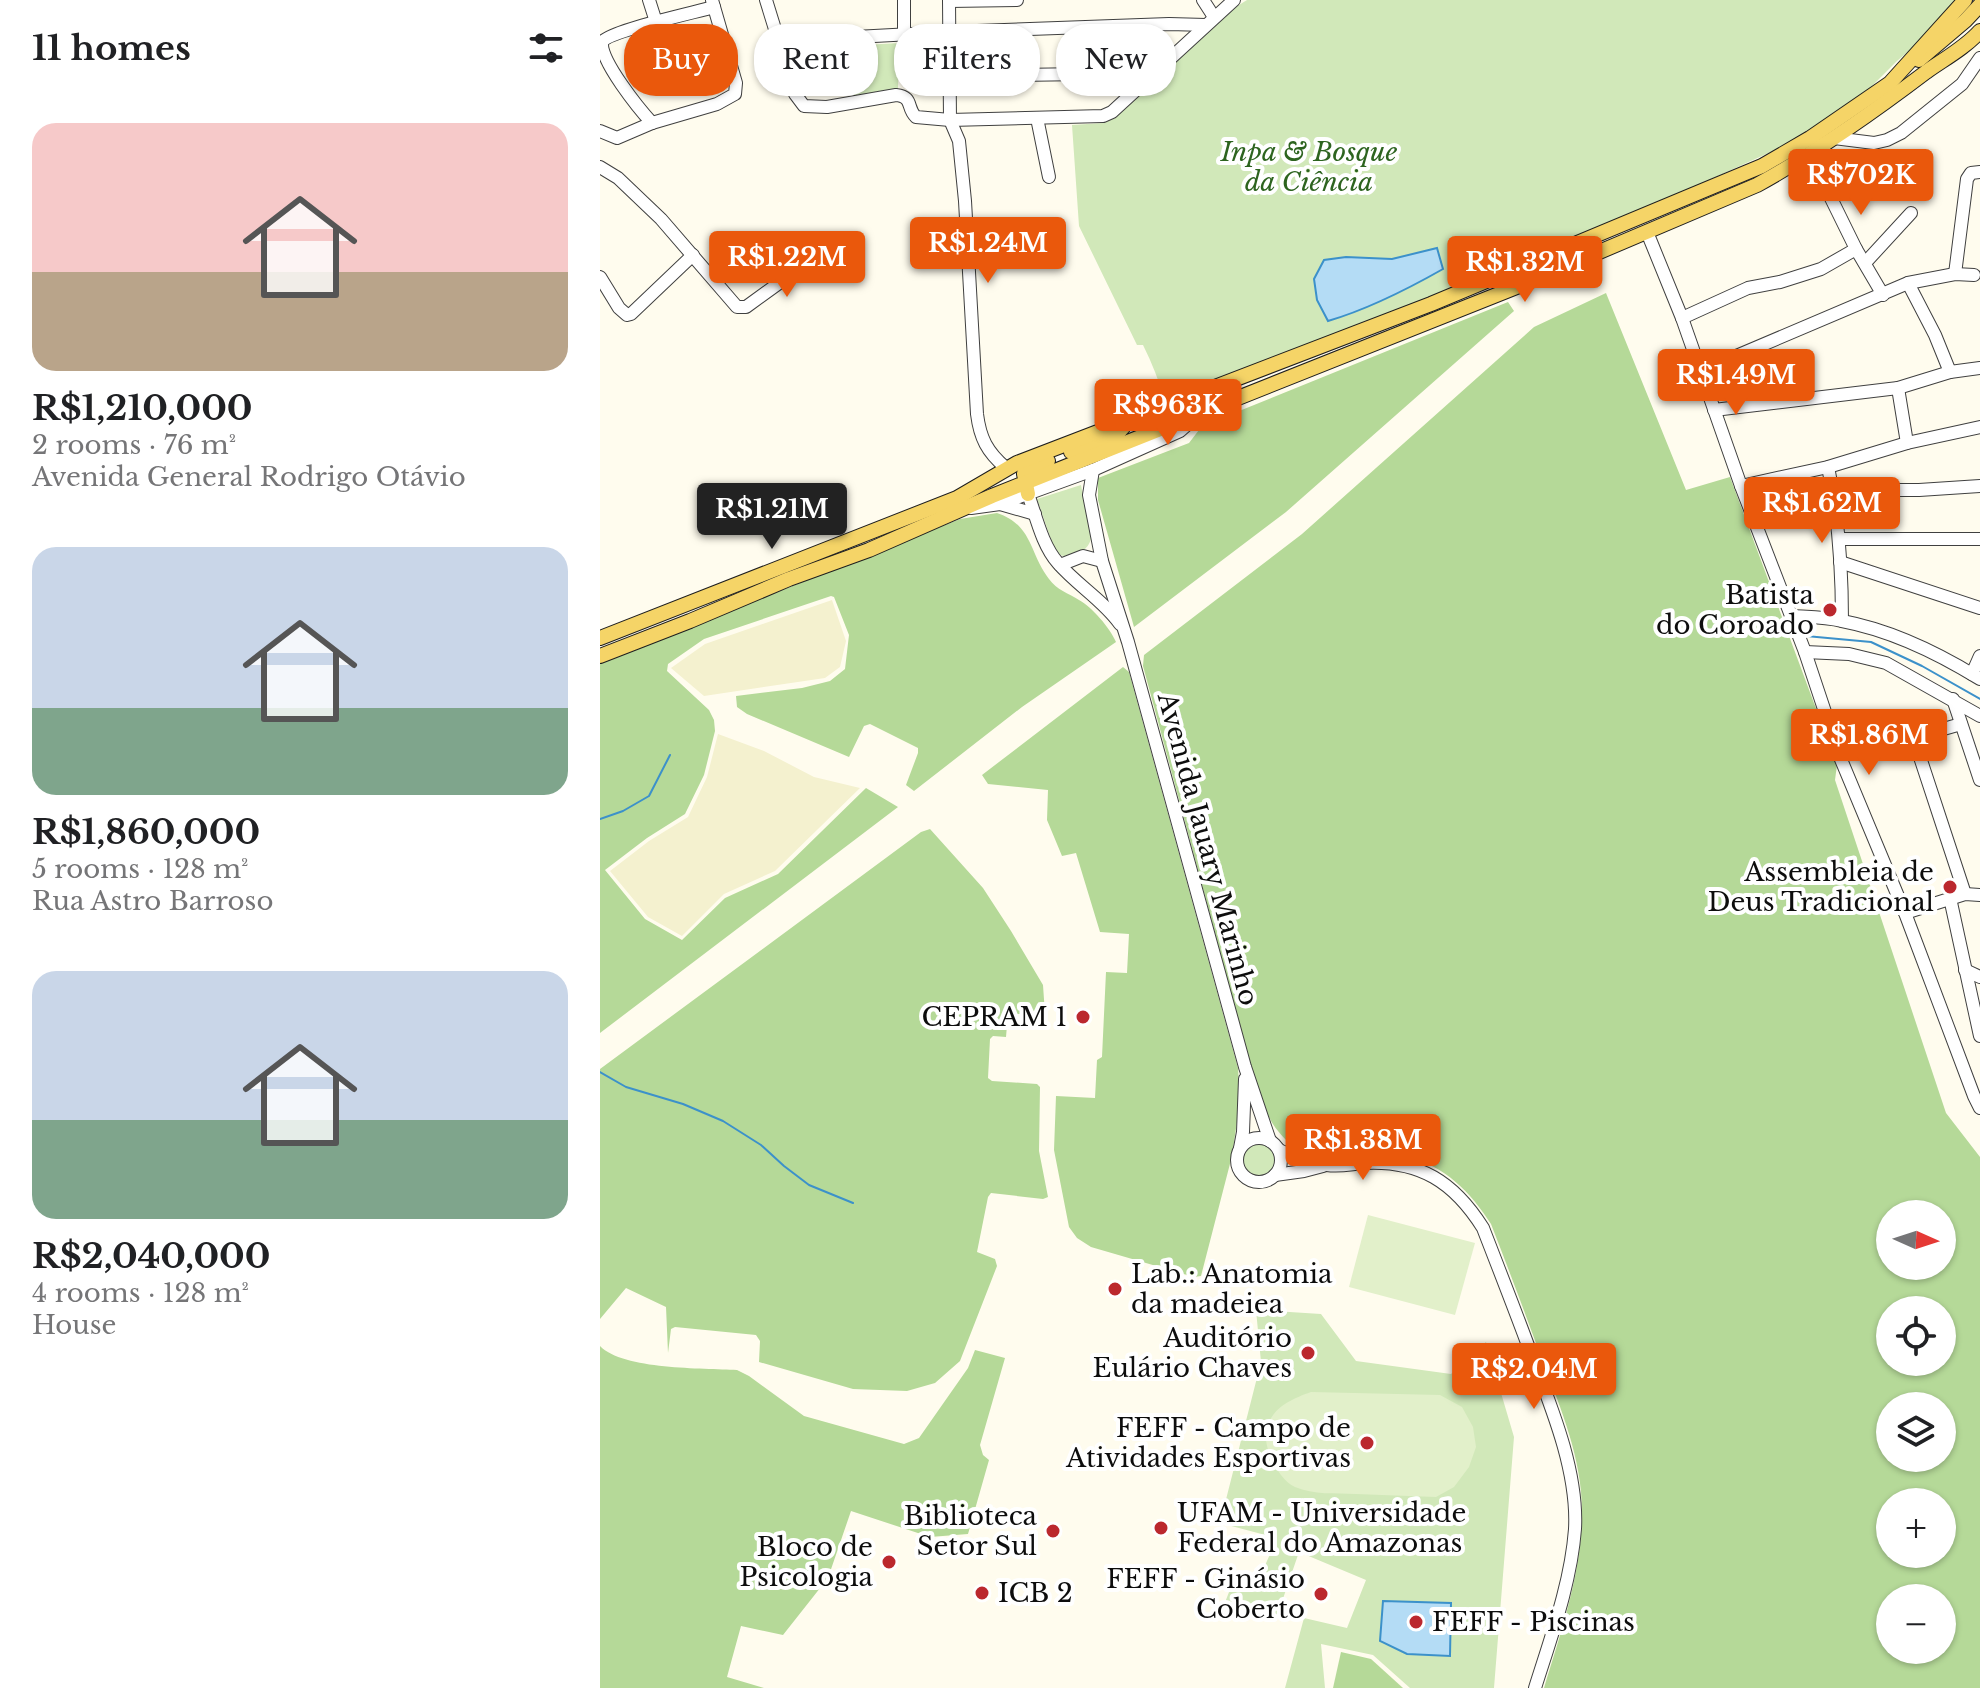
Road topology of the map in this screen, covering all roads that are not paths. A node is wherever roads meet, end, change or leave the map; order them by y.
1 (649, 0) edge
2 (766, 0) edge
3 (904, 0) edge
4 (1017, 0) edge
5 (1203, 0) edge
6 (1234, 0) edge
7 (1965, 0) edge
8 (949, 1) edge
9 (713, 4) edge
10 (1980, 5) edge
11 (1980, 18) edge
12 (1210, 21) junction
13 (656, 22) junction
14 (774, 24) edge
15 (904, 24) edge
16 (950, 24) edge
17 (1040, 29) edge
18 (1980, 31) edge
19 (1176, 53) edge
20 (1980, 58) edge
21 (1942, 61) junction
22 (1890, 83) junction
23 (796, 96) edge
24 (950, 96) edge
25 (1130, 96) edge
26 (1037, 118) junction
27 (950, 120) junction
28 (652, 123) junction
29 (600, 131) edge
30 (1829, 141) junction
31 (600, 167) edge
32 (1980, 172) edge
33 (1049, 177) dead end
34 (1911, 213) dead end
35 (1647, 232) junction
36 (1856, 249) junction
37 (693, 255) junction
38 (1865, 263) junction
39 (805, 271) dead end
40 (1955, 274) junction
41 (1974, 275) dead end
42 (600, 277) edge
43 (1908, 283) junction
44 (1883, 295) junction
45 (1682, 318) junction
46 (1980, 368) edge
47 (1701, 371) junction
48 (1950, 372) junction
49 (1898, 388) junction
50 (1714, 410) junction
51 (1201, 412) junction
52 (1129, 420) junction
53 (1980, 427) edge
54 (1907, 443) junction
55 (1828, 467) junction
56 (1006, 468) junction
57 (1093, 470) junction
58 (1741, 486) junction
59 (1980, 486) edge
60 (1026, 489) junction
61 (1000, 504) junction
62 (1836, 507) junction
63 (960, 510) junction
64 (1035, 514) junction
65 (1840, 539) junction
66 (1980, 539) edge
67 (1098, 541) junction
68 (1083, 556) junction
69 (1102, 561) junction
70 (1840, 562) junction
71 (1060, 565) junction
72 (1980, 608) edge
73 (1792, 616) junction
74 (1842, 621) junction
75 (600, 638) edge
76 (1128, 642) junction
77 (1805, 652) junction
78 (600, 656) edge
79 (1980, 656) edge
80 (1976, 677) edge
81 (1953, 699) junction
82 (1980, 716) edge
83 (1961, 724) junction
84 (1980, 780) edge
85 (1965, 894) junction
86 (1980, 895) edge
87 (1950, 898) junction
88 (1905, 913) junction
89 (1965, 970) junction
90 (1980, 977) edge
91 (1980, 1036) edge
92 (1245, 1067) junction
93 (1980, 1108) edge
94 (1274, 1146) junction
95 (1239, 1149) junction
96 (1327, 1165) junction
97 (1275, 1175) junction
98 (1535, 1688) edge

1 - 13 street
2 - 14 street
3 - 15 street
4 - 8 street
5 - 12 street
6 - 12 street
7 - 22 main road
8 - 16 street
9 - 13 street
9 - 28 street
10 - 22 main road
11 - 21 main road
12 - 17 street
12 - 19 street
13 - 28 street
18 - 21 main road
20 - 30 street
21 - 30 main road
22 - 52 main road
23 - 27 street
24 - 27 street
25 - 26 street
26 - 27 street
26 - 33 street
27 - 56 street
28 - 29 street
30 - 35 main road
30 - 36 street
31 - 37 street
32 - 40 street
34 - 38 street
35 - 45 street
35 - 51 main road
36 - 38 street
36 - 45 street
37 - 39 street
37 - 42 street
38 - 44 street
40 - 41 street
40 - 43 street
43 - 44 street
43 - 48 street
44 - 47 street
45 - 47 street
46 - 48 street
47 - 50 street
48 - 49 street
49 - 50 street
49 - 54 street
50 - 58 street
51 - 57 street
51 - 60 main road
52 - 56 main road
52 - 60 main road
53 - 54 street
54 - 55 street
55 - 58 street
55 - 62 street
56 - 75 main road
57 - 60 street
57 - 67 street, Avenida Jauary Marinho
58 - 73 street
59 - 62 street
60 - 61 street
60 - 63 main road
60 - 64 street, Avenida Jauary Marinho
61 - 63 street
61 - 64 street
62 - 65 street
63 - 78 main road
64 - 71 street, Avenida Jauary Marinho
65 - 66 street
65 - 70 street
67 - 68 street
67 - 69 street, Avenida Jauary Marinho
68 - 69 street
68 - 71 street
69 - 76 street, Avenida Jauary Marinho
70 - 72 street
70 - 74 street
71 - 76 street, Avenida Jauary Marinho
73 - 74 street
73 - 77 street
74 - 80 street
76 - 92 street, Avenida Jauary Marinho
77 - 81 street
77 - 88 street
79 - 80 street
81 - 82 street
81 - 83 street
83 - 84 street
83 - 85 street
85 - 86 street
85 - 87 street
87 - 88 street
87 - 89 street
88 - 93 street
89 - 90 street
89 - 91 street
92 - 94 street, Avenida Jauary Marinho
92 - 95 street, Avenida Jauary Marinho
94 - 95 street
94 - 96 street
94 - 97 street
95 - 97 street
96 - 97 street
96 - 98 street

